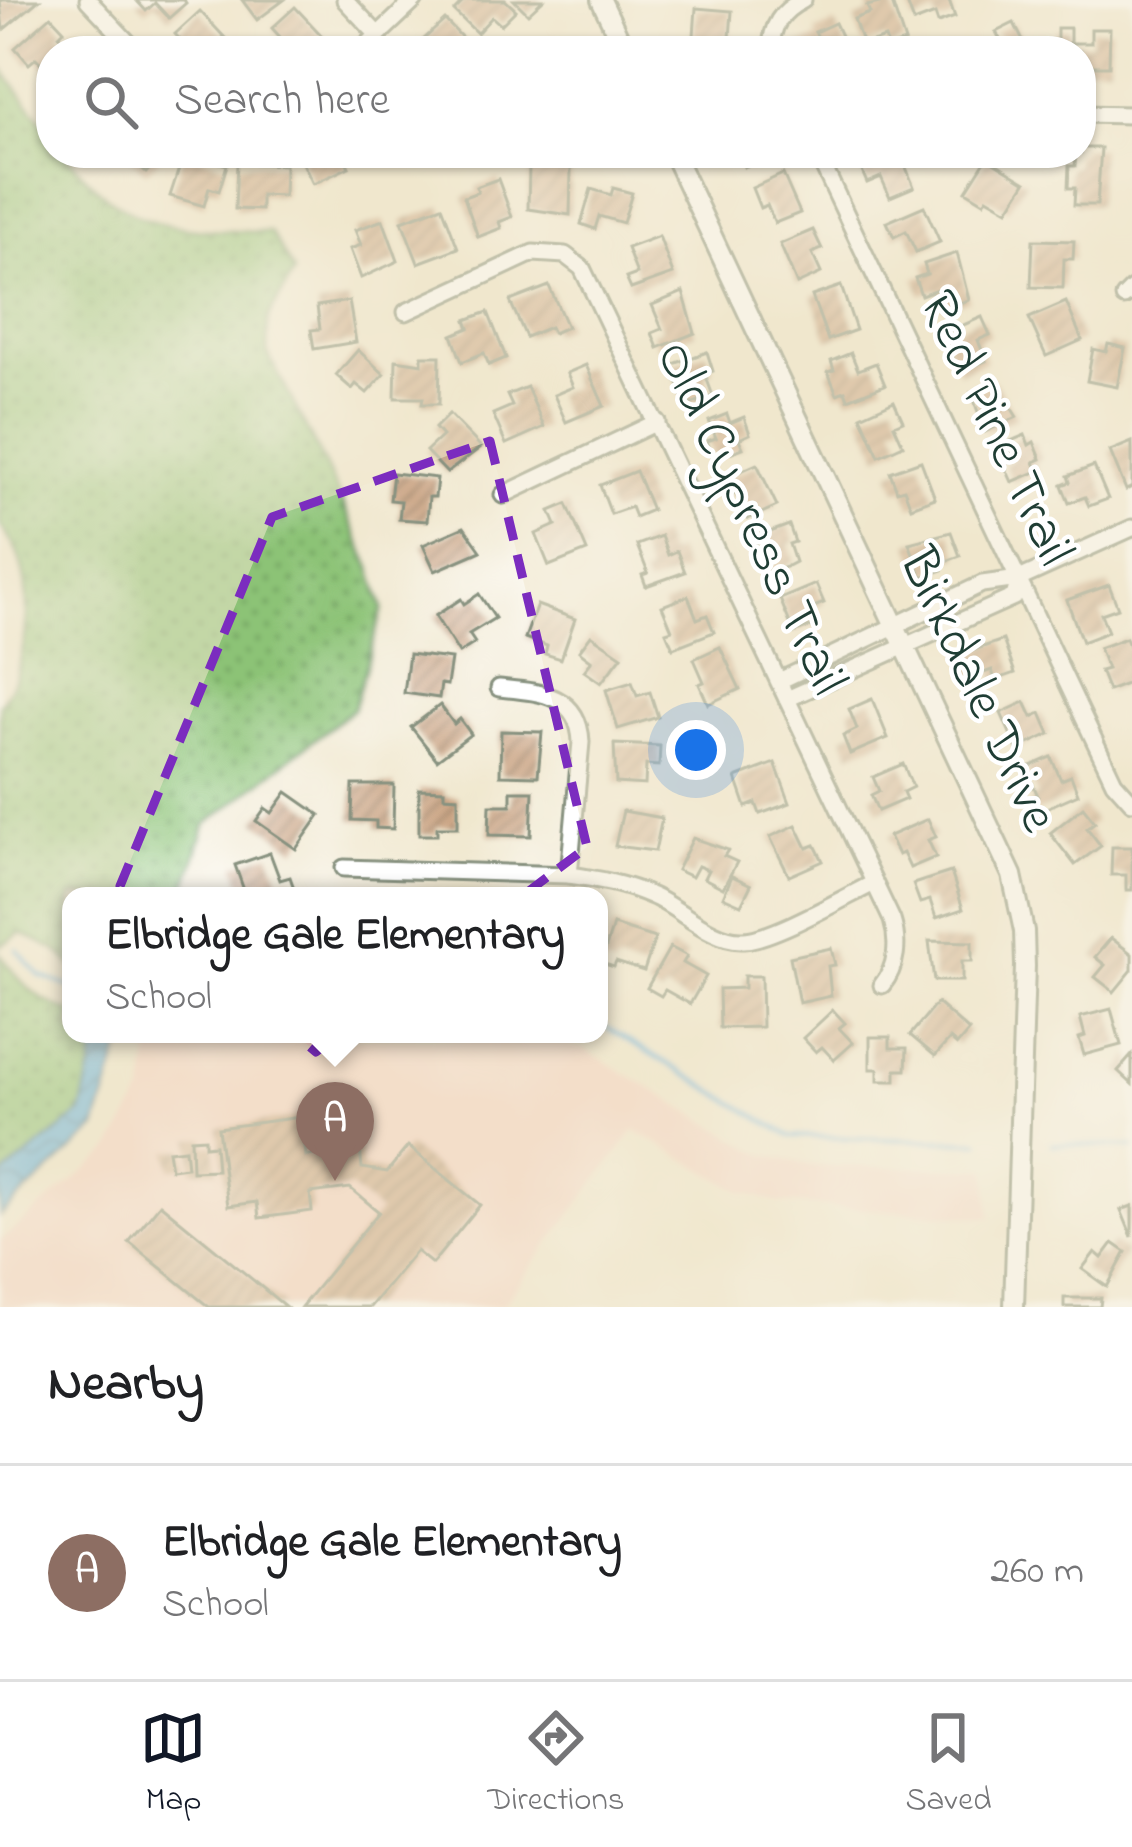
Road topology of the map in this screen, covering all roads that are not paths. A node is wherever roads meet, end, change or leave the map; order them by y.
1 (88, 0) edge
2 (345, 0) edge
3 (415, 0) edge
4 (601, 0) edge
5 (803, 0) edge
6 (378, 35) joint
7 (122, 36) edge
8 (618, 36) edge
9 (772, 36) edge
10 (1096, 114) edge
11 (1132, 115) edge
12 (680, 168) edge
13 (825, 168) edge
14 (406, 312) dead end
15 (657, 422) junction
16 (503, 495) dead end
17 (1132, 529) edge
18 (1019, 579) junction
19 (896, 626) junction
20 (905, 645) junction
21 (778, 681) junction
22 (499, 688) dead end
23 (787, 699) junction
24 (1132, 802) edge
25 (344, 868) dead end
26 (569, 874) junction
27 (874, 883) junction
28 (882, 985) dead end
29 (1014, 1307) edge

1 - 7 street
2 - 6 street
3 - 6 street
4 - 8 street
5 - 9 street
10 - 11 street
12 - 19 street, Birkdale Drive
13 - 18 street, Red Pine Trail
14 - 15 street, Old Cypress Trail
15 - 16 street
15 - 21 street, Old Cypress Trail
17 - 18 street
18 - 19 street
18 - 20 street
18 - 24 street, Red Pine Trail
19 - 20 street, Birkdale Drive
19 - 21 street
20 - 23 street
20 - 29 street, Birkdale Drive
21 - 23 street, Old Cypress Trail
22 - 26 street
23 - 27 street, Old Cypress Trail
25 - 26 street
26 - 27 street
27 - 28 street, Old Cypress Trail

